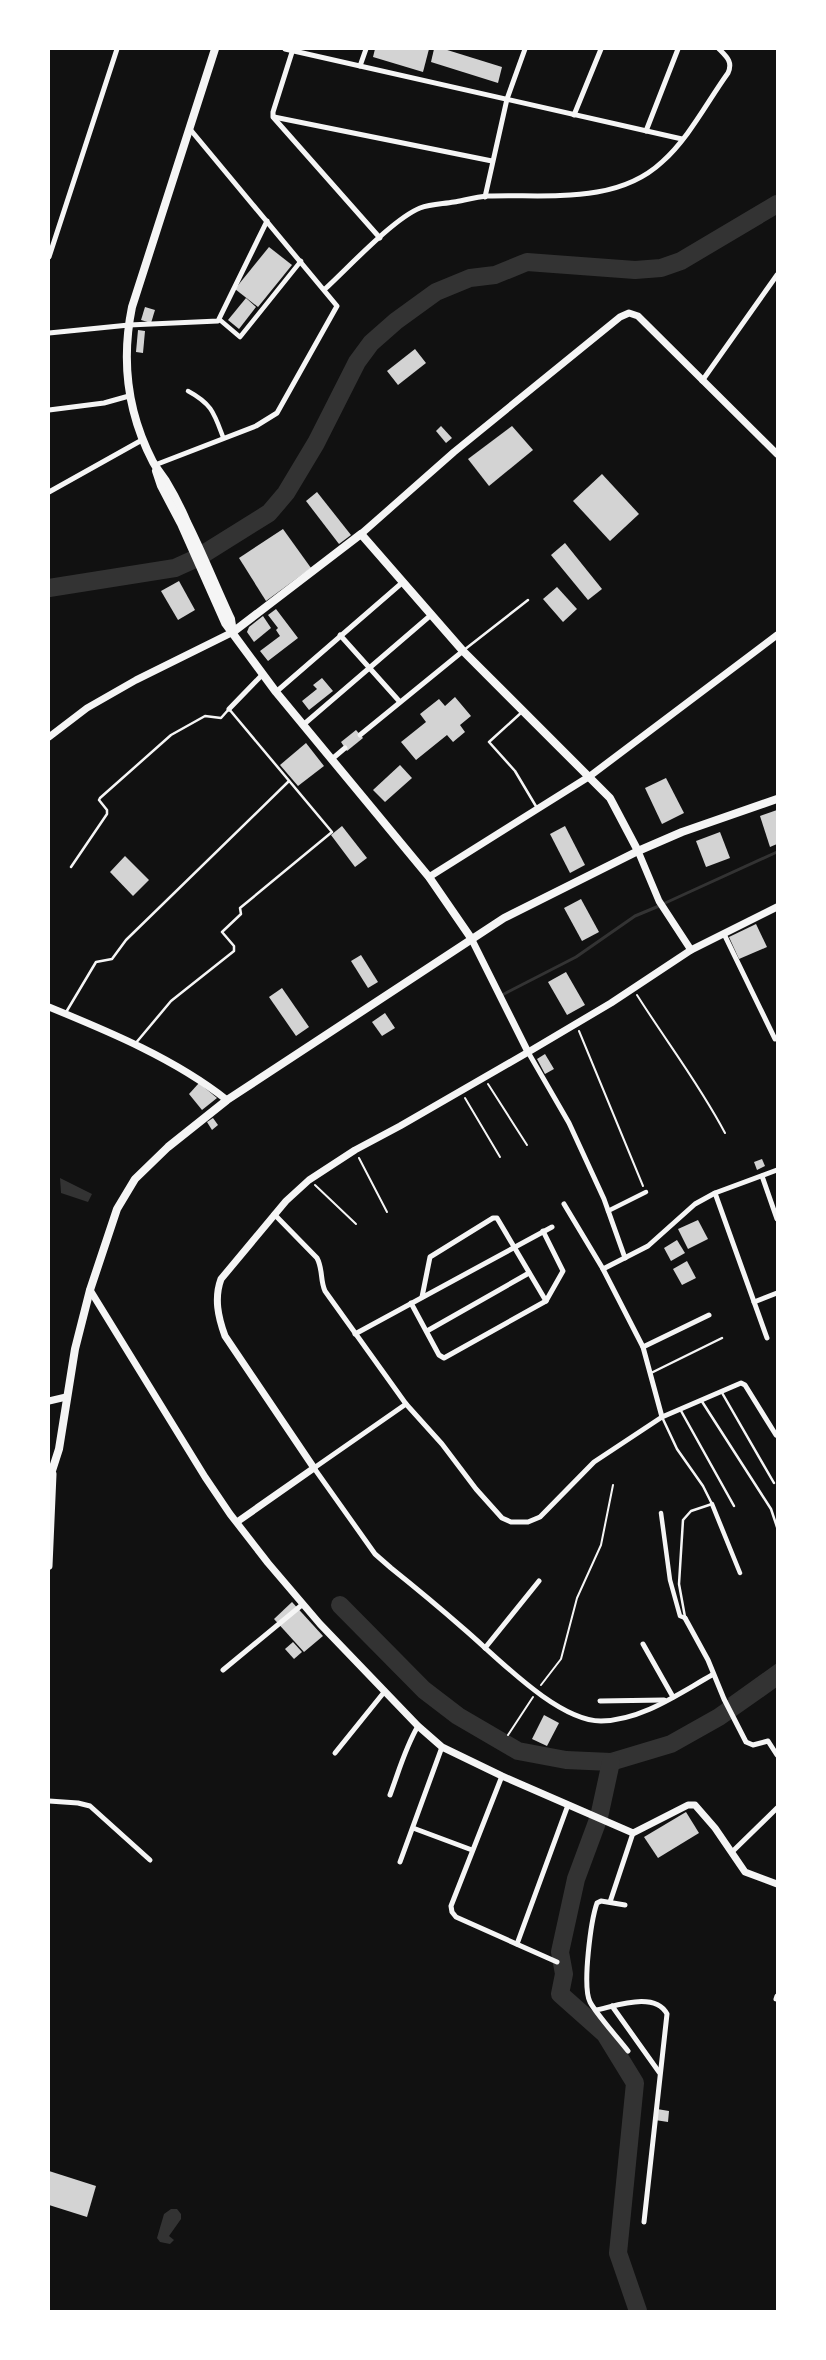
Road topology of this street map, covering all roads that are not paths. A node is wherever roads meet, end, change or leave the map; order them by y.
1 (117, 49) edge
2 (215, 49) edge
3 (285, 49) edge
4 (366, 49) edge
5 (525, 49) edge
6 (601, 49) edge
7 (678, 49) edge
8 (719, 49) edge
9 (293, 50) edge
10 (360, 66) junction
11 (507, 99) junction
12 (574, 114) junction
13 (274, 117) junction
14 (189, 128) junction
15 (646, 131) junction
16 (682, 139) junction
17 (492, 160) junction
18 (485, 196) junction
19 (267, 221) junction
20 (380, 238) junction
21 (49, 258) edge
22 (300, 262) junction
23 (777, 275) edge
24 (325, 289) junction
25 (220, 320) junction
26 (128, 325) junction
27 (49, 333) edge
28 (702, 381) junction
29 (188, 390) dead end
30 (130, 396) junction
31 (49, 410) edge
32 (223, 437) junction
33 (142, 440) junction
34 (777, 454) edge
35 (155, 465) junction
36 (49, 492) edge
37 (361, 534) junction
38 (403, 582) junction
39 (528, 600) dead end
40 (431, 615) junction
41 (233, 632) junction
42 (777, 634) edge
43 (340, 636) junction
44 (463, 650) junction
45 (369, 669) junction
46 (262, 675) junction
47 (276, 692) junction
48 (400, 702) junction
49 (229, 709) junction
50 (523, 712) junction
51 (303, 725) junction
52 (360, 735) dead end
53 (49, 737) edge
54 (345, 748) dead end
55 (332, 759) junction
56 (590, 776) junction
57 (289, 781) junction
58 (777, 799) edge
59 (538, 810) junction
60 (638, 851) junction
61 (70, 868) dead end
62 (429, 877) junction
63 (777, 907) edge
64 (724, 934) junction
65 (471, 938) junction
66 (691, 950) junction
67 (49, 1007) edge
68 (65, 1014) junction
69 (775, 1040) dead end
70 (134, 1045) junction
71 (528, 1052) junction
72 (227, 1100) junction
73 (777, 1170) edge
74 (762, 1176) junction
75 (646, 1192) road end
76 (715, 1194) junction
77 (564, 1204) dead end
78 (608, 1211) junction
79 (274, 1214) junction
80 (777, 1219) edge
81 (552, 1227) dead end
82 (543, 1231) junction
83 (514, 1247) junction
84 (625, 1258) junction
85 (603, 1269) junction
86 (529, 1273) junction
87 (90, 1290) junction
88 (777, 1293) edge
89 (422, 1297) junction
90 (546, 1301) junction
91 (754, 1302) junction
92 (411, 1303) junction
93 (709, 1315) dead end
94 (427, 1331) junction
95 (355, 1334) junction
96 (722, 1338) dead end
97 (767, 1338) dead end
98 (643, 1347) junction
99 (650, 1373) junction
100 (721, 1391) junction
101 (66, 1397) junction
102 (701, 1399) junction
103 (49, 1401) edge
104 (406, 1404) junction
105 (680, 1408) junction
106 (662, 1417) junction
107 (776, 1435) edge
108 (314, 1468) junction
109 (53, 1470) junction
110 (49, 1480) edge
111 (774, 1483) dead end
112 (712, 1504) junction
113 (734, 1506) dead end
114 (661, 1513) dead end
115 (237, 1522) junction
116 (777, 1527) edge
117 (49, 1566) edge
118 (740, 1573) dead end
119 (540, 1581) dead end
120 (303, 1604) junction
121 (686, 1618) junction
122 (642, 1644) dead end
123 (485, 1648) junction
124 (223, 1670) dead end
125 (712, 1675) junction
126 (385, 1691) junction
127 (673, 1697) junction
128 (667, 1700) junction
129 (600, 1701) dead end
130 (418, 1726) junction
131 (442, 1747) junction
132 (335, 1753) dead end
133 (777, 1755) edge
134 (502, 1776) junction
135 (390, 1795) dead end
136 (49, 1801) edge
137 (568, 1805) junction
138 (777, 1808) edge
139 (413, 1828) junction
140 (633, 1833) junction
141 (472, 1850) junction
142 (732, 1852) junction
143 (150, 1860) dead end
144 (400, 1862) dead end
145 (777, 1884) edge
146 (610, 1902) junction
147 (625, 1906) dead end
148 (517, 1944) junction
149 (556, 1962) dead end
150 (612, 2006) junction
151 (596, 2010) junction
152 (628, 2051) dead end
153 (659, 2072) junction
154 (644, 2222) dead end

1 - 21 street
2 - 14 main road
3 - 9 street
4 - 10 street
5 - 11 street
6 - 12 street
7 - 15 street
8 - 16 street
9 - 10 street
9 - 13 street
10 - 11 street
11 - 12 street
11 - 17 street
12 - 15 street
13 - 17 street
13 - 20 street
14 - 19 street
14 - 26 main road
15 - 16 street
16 - 18 street
17 - 18 street
18 - 20 street
19 - 22 street
19 - 25 street
20 - 24 street
22 - 24 street
22 - 25 street
23 - 28 street
24 - 32 street
25 - 26 street
26 - 27 street
26 - 30 main road
28 - 34 street
28 - 37 street
29 - 32 street
30 - 31 street
30 - 33 main road
32 - 35 street
33 - 35 main road
33 - 36 street
35 - 41 main road
37 - 38 main road
37 - 41 main road
38 - 40 main road
38 - 43 street
39 - 44 lane
40 - 44 main road
40 - 45 street
41 - 46 main road
41 - 53 street
42 - 56 street
43 - 45 street
43 - 47 street
44 - 48 street
44 - 50 main road
45 - 48 street
45 - 51 street
46 - 47 main road
46 - 49 street
47 - 51 main road
48 - 52 street
49 - 57 lane
49 - 61 lane
50 - 56 main road
50 - 59 lane
51 - 55 main road
54 - 55 street
55 - 62 main road
56 - 59 street
56 - 60 main road
57 - 68 lane
57 - 70 lane
58 - 60 main road
59 - 62 street
60 - 65 main road
60 - 66 street
62 - 65 main road
63 - 64 street
64 - 66 street
64 - 69 street
65 - 71 street
65 - 72 main road
66 - 71 street
67 - 68 street
68 - 70 street
70 - 72 street
71 - 78 street
71 - 79 street
72 - 87 main road
73 - 74 street
74 - 76 street
74 - 80 street
75 - 78 street
76 - 84 street
76 - 91 street
77 - 85 street
78 - 84 street
79 - 95 street
79 - 108 street
81 - 82 street
82 - 83 street
82 - 90 street
83 - 86 street
83 - 89 street
83 - 89 street
84 - 85 street
85 - 98 street
86 - 90 street
86 - 94 street
87 - 101 main road
87 - 115 street
88 - 91 street
89 - 92 street
90 - 94 street
91 - 97 street
92 - 94 street
92 - 95 street
93 - 98 street
95 - 104 street
96 - 99 lane
98 - 99 street
99 - 106 street
100 - 102 street
100 - 107 street
100 - 111 lane
101 - 103 street
101 - 109 main road
102 - 105 street
102 - 116 lane
104 - 106 street
104 - 108 street
105 - 106 street
105 - 113 lane
106 - 112 lane
108 - 115 street
108 - 123 street
109 - 110 main road
109 - 117 street
112 - 118 street
112 - 121 lane
114 - 121 street
115 - 120 street
119 - 123 street
120 - 124 street
120 - 126 street
121 - 125 street
122 - 127 street
123 - 128 street
125 - 127 street
125 - 133 street
126 - 130 street
126 - 132 street
127 - 128 street
128 - 129 street
130 - 131 street
130 - 135 street
131 - 134 street
131 - 139 street
134 - 137 street
134 - 141 street
136 - 143 street
137 - 140 street
137 - 148 street
138 - 142 street
139 - 141 street
139 - 144 street
140 - 142 street
140 - 146 street
141 - 148 street
142 - 145 street
146 - 147 street
146 - 151 street
148 - 149 street
150 - 151 street
150 - 153 street
150 - 153 street
151 - 152 street
153 - 154 street

